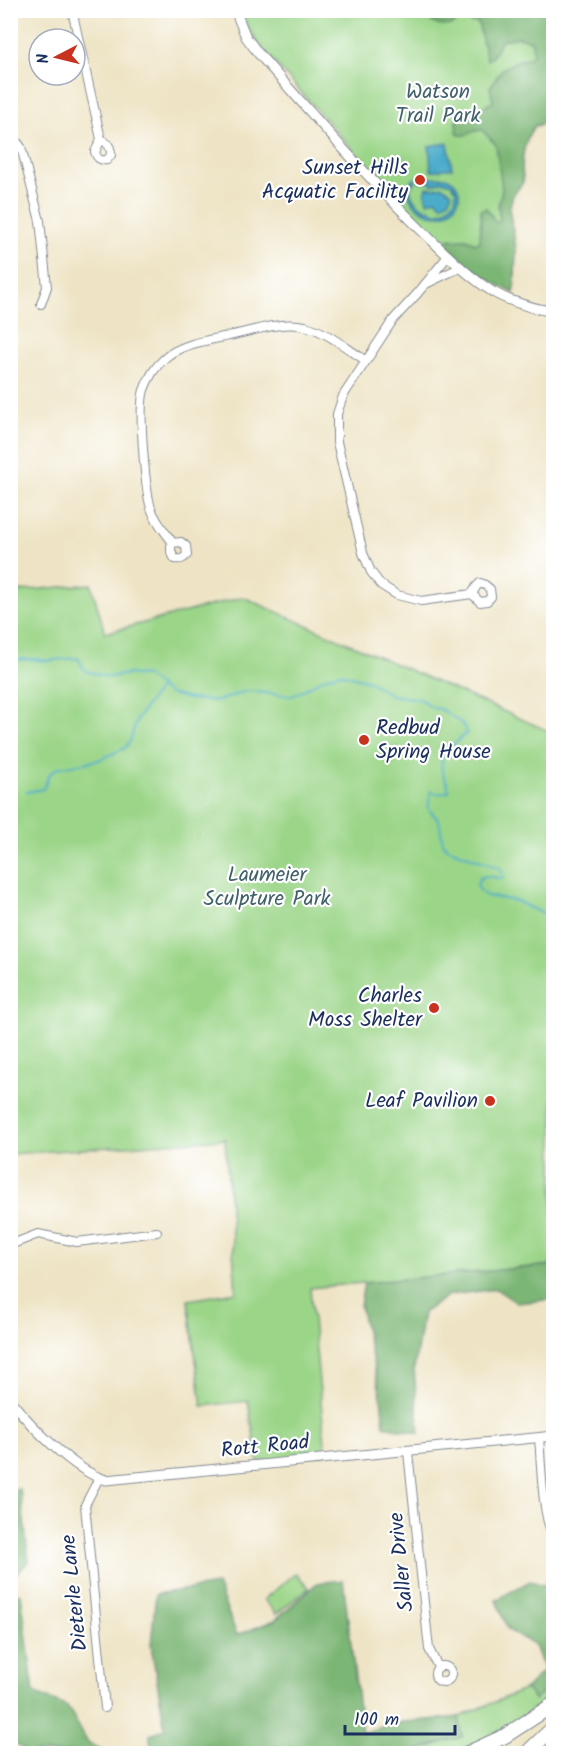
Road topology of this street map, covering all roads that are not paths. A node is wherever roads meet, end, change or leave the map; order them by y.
1 (72, 10) edge
2 (236, 10) edge
3 (10, 132) edge
4 (101, 139) dead end
5 (448, 256) junction
6 (461, 267) junction
7 (425, 284) junction
8 (41, 304) dead end
9 (554, 312) edge
10 (365, 360) junction
11 (173, 543) dead end
12 (472, 594) dead end
13 (157, 1232) dead end
14 (10, 1245) edge
15 (10, 1400) edge
16 (554, 1436) edge
17 (539, 1438) junction
18 (408, 1452) junction
19 (99, 1478) junction
20 (550, 1514) edge
21 (554, 1535) edge
22 (438, 1667) dead end
23 (554, 1704) edge
24 (105, 1707) dead end
25 (554, 1727) edge
26 (466, 1754) edge
27 (526, 1754) edge

1 - 4 street
2 - 5 street
3 - 8 street
5 - 6 street
5 - 7 street
6 - 7 street
6 - 9 street
7 - 10 street
10 - 11 street
10 - 12 street
13 - 14 street
15 - 19 street
16 - 17 street, Rott Road
17 - 18 street, Rott Road
17 - 20 street
18 - 19 street, Rott Road
18 - 22 street, Saller Drive
19 - 24 street, Dieterle Lane
20 - 21 street
23 - 26 highway
25 - 27 highway

